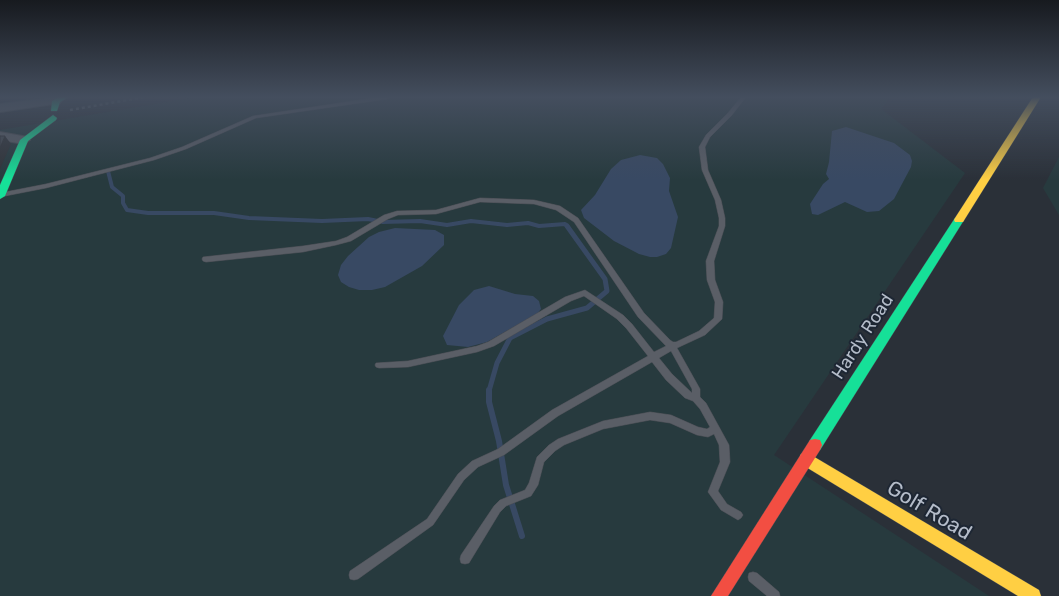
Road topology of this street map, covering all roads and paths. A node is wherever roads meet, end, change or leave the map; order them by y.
1 (39, 125) edge
2 (237, 125) edge
3 (719, 125) edge
4 (1019, 125) edge
5 (0, 136) edge
6 (24, 140) junction
7 (0, 195) edge
8 (206, 259) dead end
9 (672, 346) junction
10 (654, 357) junction
11 (379, 365) dead end
12 (696, 398) junction
13 (716, 429) junction
14 (806, 458) junction
15 (738, 516) dead end
16 (465, 559) dead end
17 (354, 575) dead end
18 (753, 577) dead end
19 (719, 596) edge
20 (775, 596) edge
21 (1033, 596) edge

1 - 6 main road
2 - 7 lane
3 - 9 lane
4 - 14 main road, Hardy Road
5 - 6 street
6 - 7 main road
8 - 9 lane
9 - 10 lane
9 - 12 lane
10 - 11 lane
10 - 12 lane
10 - 17 lane
12 - 13 lane
13 - 15 lane
13 - 16 lane
14 - 19 main road, Hardy Road
14 - 21 main road, Golf Road
18 - 20 lane

